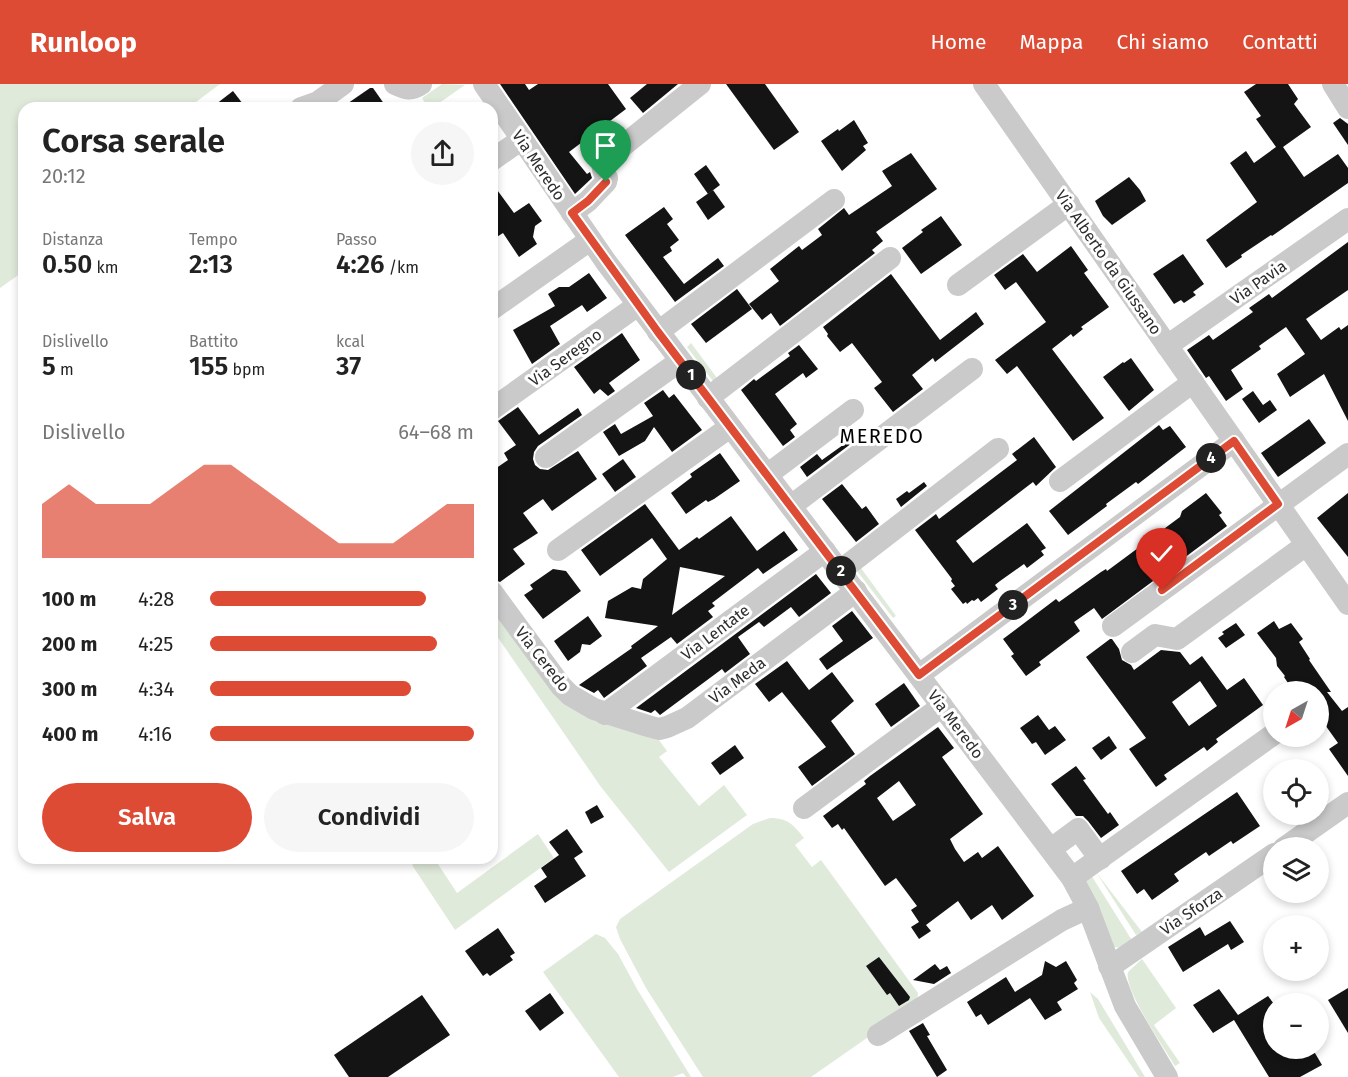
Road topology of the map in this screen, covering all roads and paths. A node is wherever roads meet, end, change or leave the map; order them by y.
1 (343, 84) edge
2 (395, 84) edge
3 (421, 84) edge
4 (484, 84) edge
5 (700, 84) edge
6 (984, 84) edge
7 (1333, 84) edge
8 (318, 102) edge
9 (496, 102) edge
10 (498, 104) edge
11 (1348, 108) edge
12 (522, 139) junction
13 (498, 156) edge
14 (834, 200) dead end
15 (1069, 204) junction
16 (572, 213) junction
17 (1348, 219) edge
18 (590, 240) junction
19 (890, 258) dead end
20 (958, 285) dead end
21 (498, 305) edge
22 (638, 305) junction
23 (658, 332) junction
24 (1167, 346) junction
25 (680, 361) junction
26 (972, 369) dead end
27 (1193, 382) junction
28 (708, 398) junction
29 (498, 405) edge
30 (853, 410) dead end
31 (730, 427) junction
32 (1234, 441) junction
33 (998, 449) dead end
34 (1348, 454) edge
35 (546, 457) dead end
36 (767, 475) junction
37 (1060, 481) dead end
38 (1278, 504) junction
39 (791, 506) junction
40 (1306, 545) junction
41 (558, 550) dead end
42 (825, 551) junction
43 (840, 571) junction
44 (856, 591) junction
45 (498, 600) edge
46 (1348, 604) edge
47 (1113, 626) dead end
48 (1132, 652) dead end
49 (919, 675) junction
50 (942, 706) junction
51 (605, 714) junction
52 (1263, 742) edge
53 (1348, 803) edge
54 (804, 808) dead end
55 (1300, 837) edge
56 (1051, 849) junction
57 (1100, 859) junction
58 (1263, 862) edge
59 (1072, 878) junction
60 (1088, 908) junction
61 (1109, 966) junction
62 (878, 1035) dead end
63 (1167, 1077) edge

1 - 8 street
2 - 3 street
4 - 9 street, Via Meredo
5 - 16 street
6 - 15 street, Via Alberto da Giussano
7 - 11 street
10 - 12 street, Via Meredo
12 - 13 street
12 - 16 street, Via Meredo
14 - 23 street
15 - 20 street
15 - 24 street, Via Alberto da Giussano
16 - 18 street, Via Meredo
17 - 24 street, Via Pavia
18 - 21 street
18 - 22 street, Via Meredo
19 - 28 street
22 - 23 street, Via Meredo
22 - 29 street, Via Seregno
23 - 25 street, Via Meredo
24 - 27 street, Via Alberto da Giussano
25 - 28 street, Via Meredo
25 - 35 street
26 - 39 street
27 - 32 street, Via Alberto da Giussano
27 - 37 street
28 - 31 street, Via Meredo
30 - 36 street
31 - 36 street, Via Meredo
31 - 41 street
32 - 38 street, Via Alberto da Giussano
32 - 49 street
33 - 43 street
34 - 38 street
36 - 39 street, Via Meredo
38 - 40 street, Via Alberto da Giussano
38 - 47 street
39 - 42 street, Via Meredo
40 - 46 street, Via Alberto da Giussano
40 - 48 street
42 - 43 street, Via Meredo
42 - 51 street, Via Lentate
43 - 44 street, Via Meredo
44 - 49 street, Via Meredo
44 - 51 street, Via Meda
45 - 51 street, Via Ceredo
49 - 50 street, Via Meredo
50 - 54 street
50 - 56 street, Via Meredo
52 - 57 street
53 - 55 street
56 - 57 street
56 - 59 street, Via Meredo
57 - 59 street
58 - 61 street, Via Sforza
59 - 60 street, Via Meredo
60 - 61 street, Via Meredo
60 - 62 street
61 - 63 street, Via Meredo

